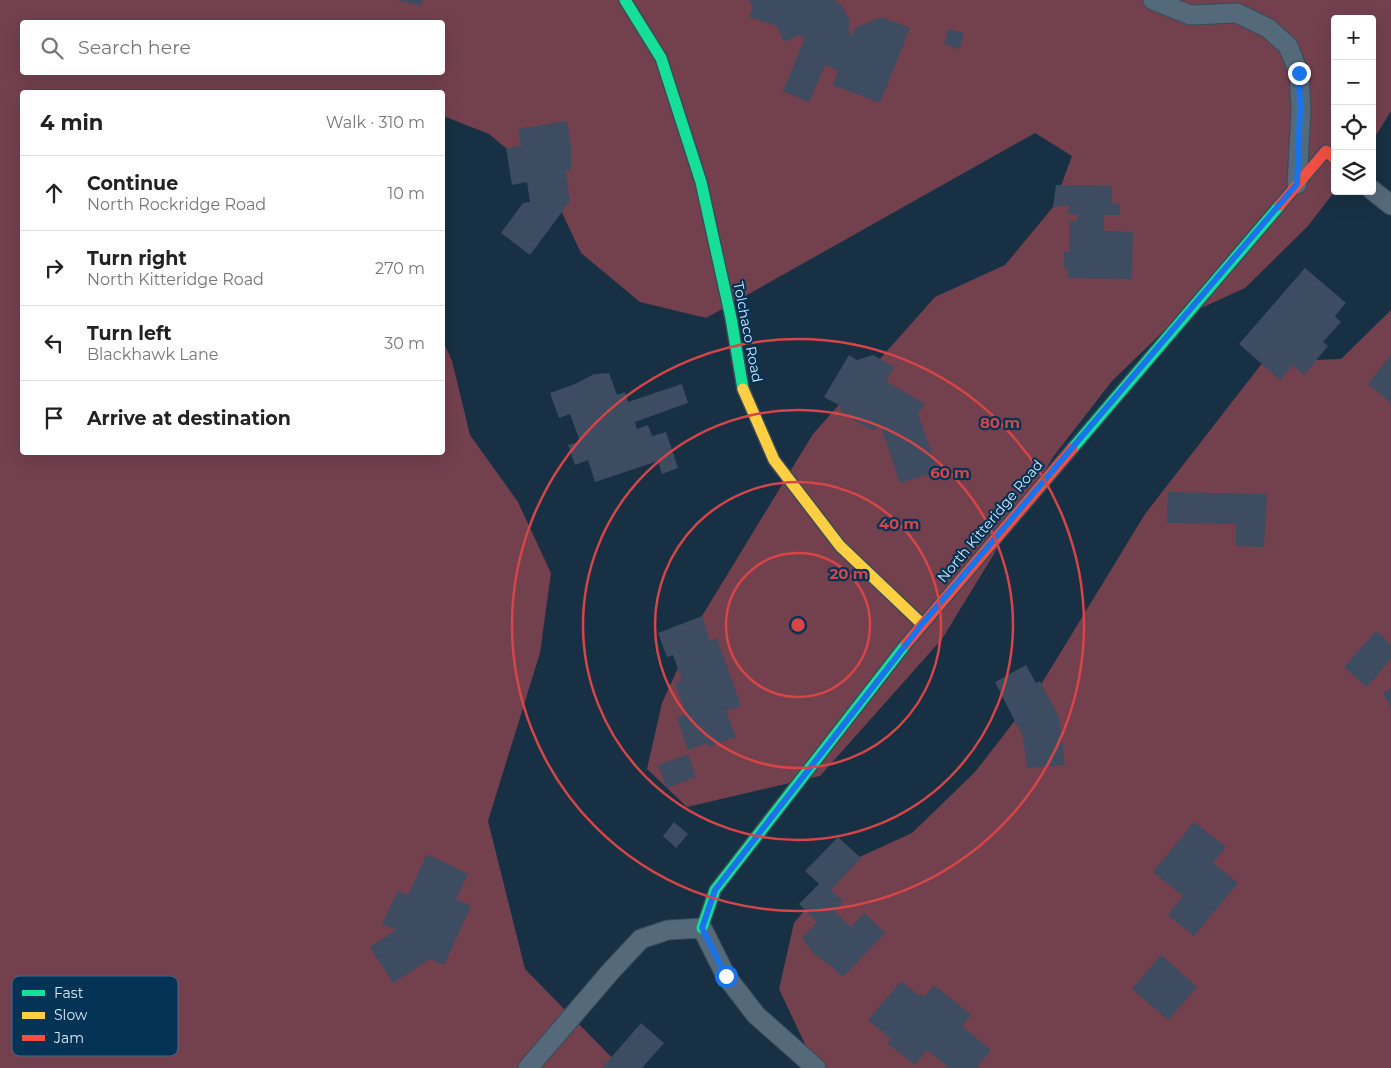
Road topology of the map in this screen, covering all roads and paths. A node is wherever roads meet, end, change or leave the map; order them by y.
1 (624, 0) edge
2 (1154, 0) edge
3 (1330, 155) edge
4 (1297, 184) junction
5 (1376, 193) edge
6 (1391, 205) edge
7 (922, 624) junction
8 (702, 928) junction
9 (528, 1068) edge
10 (816, 1068) edge

1 - 7 street, Tolchaco Road
2 - 4 street
3 - 4 street, North Kitteridge Road
4 - 7 street, North Kitteridge Road
5 - 6 street
7 - 8 street, North Kitteridge Road
8 - 9 street
8 - 10 street

